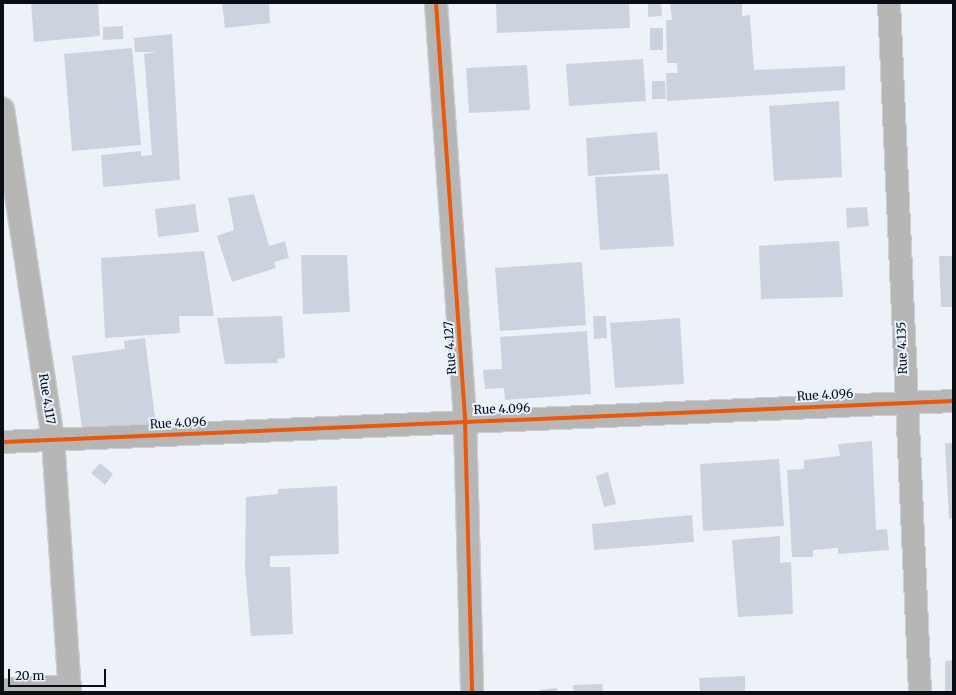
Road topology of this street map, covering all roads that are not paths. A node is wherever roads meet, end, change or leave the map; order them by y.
1 (436, 3) edge
2 (889, 3) edge
3 (3, 109) edge
4 (904, 401) junction
5 (953, 401) edge
6 (465, 420) junction
7 (53, 438) junction
8 (3, 442) edge
9 (70, 689) edge
10 (3, 690) edge
11 (472, 692) edge
12 (920, 692) edge

1 - 6 street, Rue 4.127
2 - 4 street, Rue 4.135
3 - 7 street, Rue 4.117
4 - 5 street, Rue 4.096
4 - 6 street, Rue 4.096
4 - 12 street, Rue 4.135
6 - 7 street, Rue 4.096
6 - 11 street, Rue 4.127
7 - 8 street, Rue 4.096
7 - 9 street, Rue 4.117
9 - 10 street

